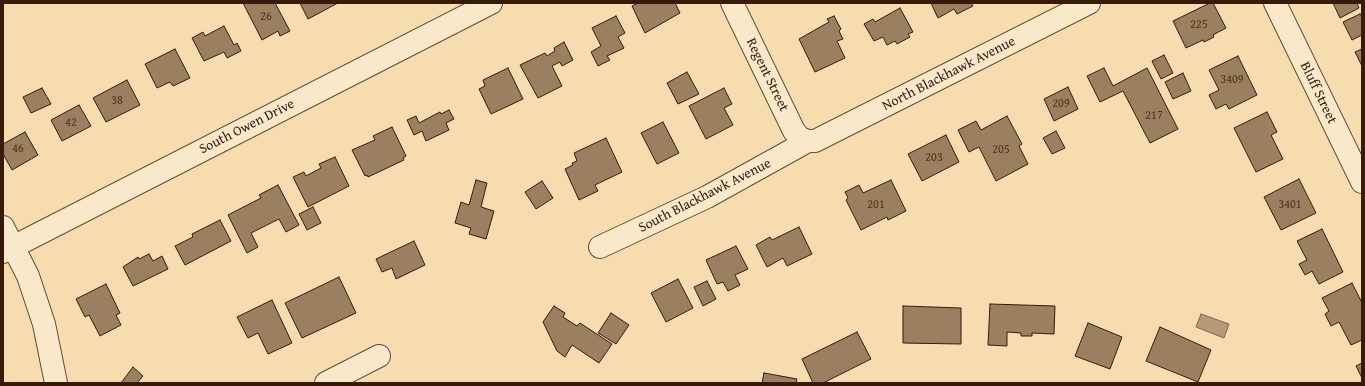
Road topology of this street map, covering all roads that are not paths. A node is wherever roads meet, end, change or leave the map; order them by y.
1 (491, 3) edge
2 (732, 3) edge
3 (1089, 3) edge
4 (1275, 3) edge
5 (808, 141) junction
6 (1359, 168) edge
7 (3, 227) edge
8 (600, 247) dead end
9 (8, 249) edge
10 (379, 356) dead end
11 (56, 383) edge
12 (326, 383) edge

1 - 9 street, South Owen Drive
2 - 5 street, Regent Street
3 - 5 street, North Blackhawk Avenue
4 - 6 street, Bluff Street
5 - 8 street, South Blackhawk Avenue
7 - 9 street
9 - 11 street
10 - 12 street

